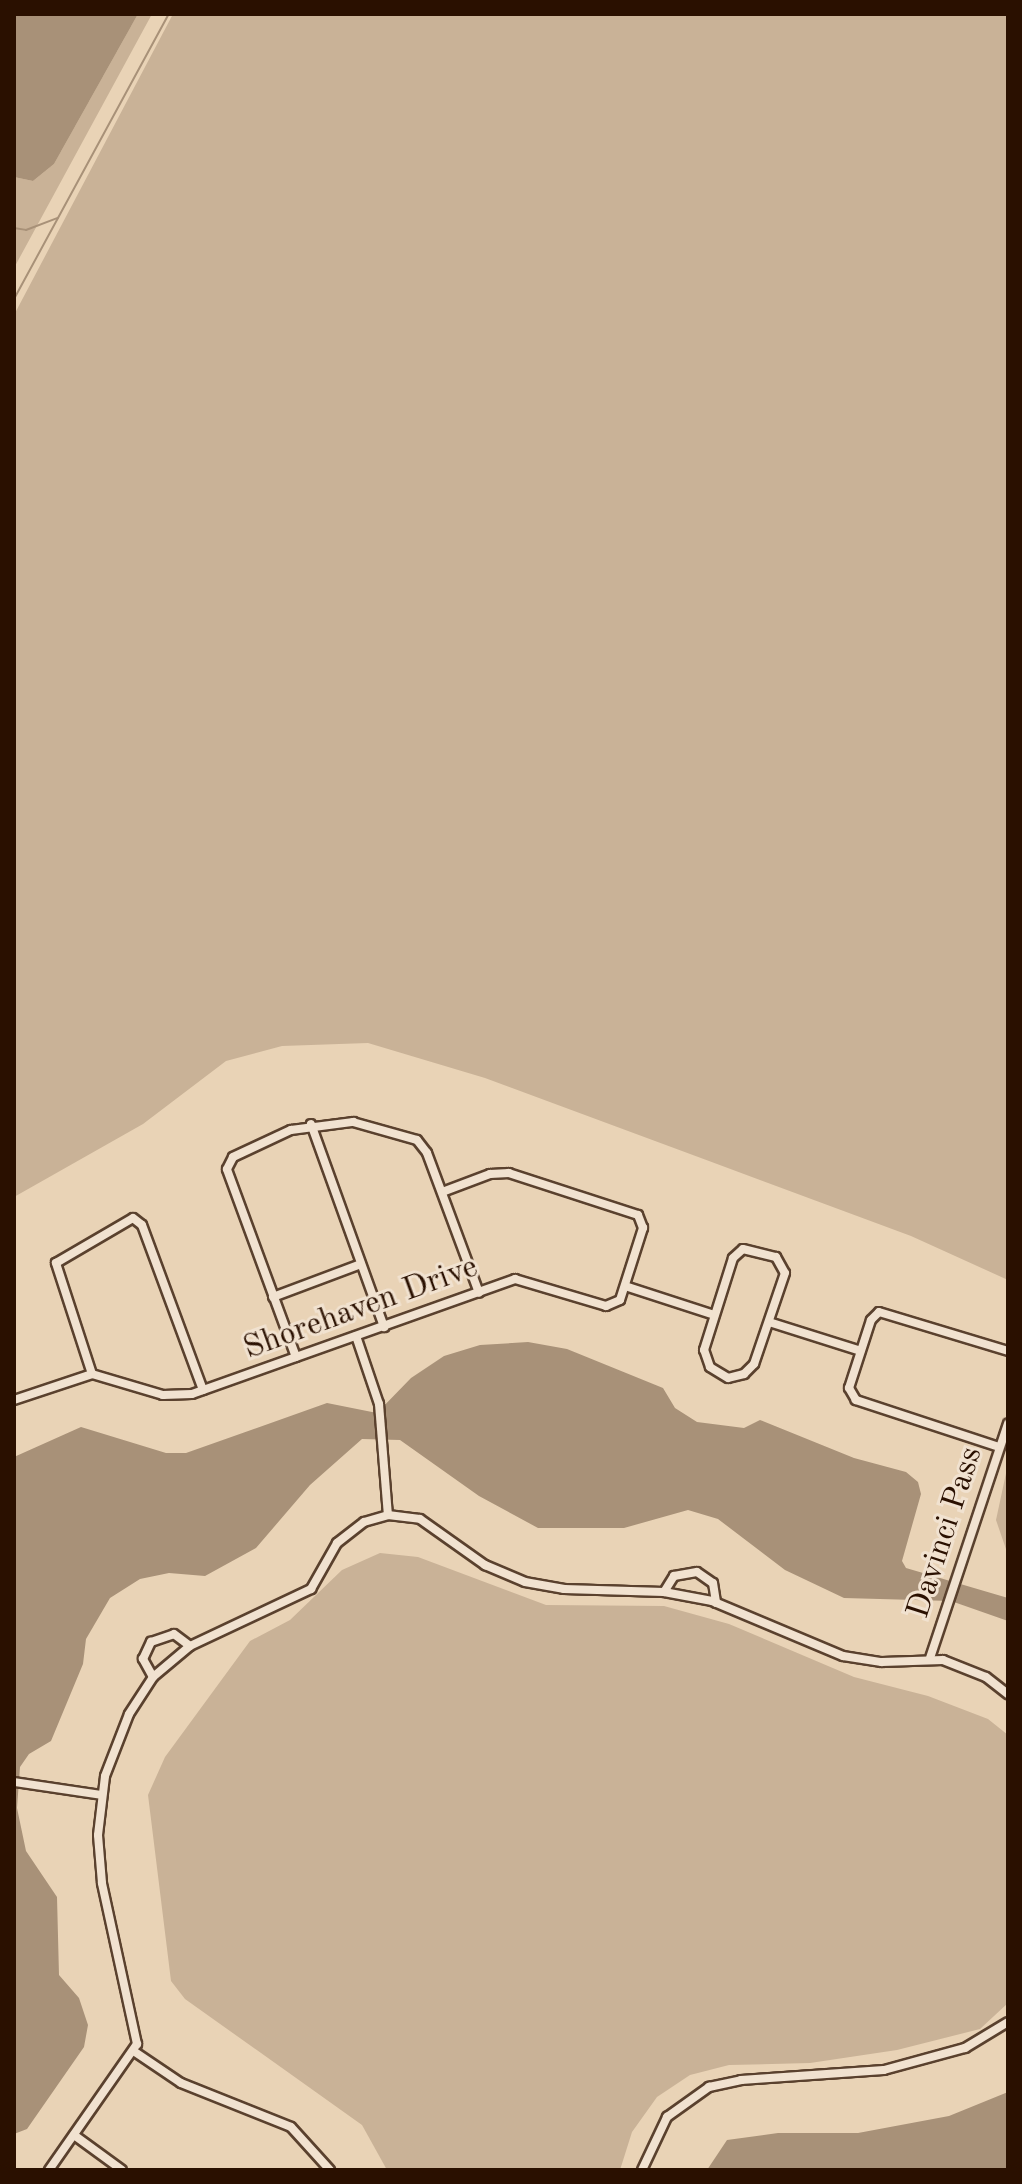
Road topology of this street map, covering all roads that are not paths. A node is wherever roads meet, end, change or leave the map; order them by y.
1 (311, 1124) junction
2 (442, 1192) junction
3 (361, 1264) junction
4 (625, 1286) junction
5 (479, 1293) junction
6 (273, 1297) junction
7 (714, 1315) junction
8 (769, 1322) junction
9 (384, 1327) junction
10 (356, 1336) junction
11 (861, 1351) junction
12 (1008, 1351) edge
13 (296, 1357) junction
14 (92, 1374) junction
15 (203, 1390) junction
16 (14, 1400) edge
17 (1008, 1424) edge
18 (999, 1447) junction
19 (388, 1515) junction
20 (664, 1592) junction
21 (716, 1603) junction
22 (190, 1646) junction
23 (930, 1658) junction
24 (153, 1677) junction
25 (1008, 1694) edge
26 (14, 1782) edge
27 (102, 1795) junction
28 (1008, 2022) edge
29 (135, 2052) junction
30 (74, 2135) junction
31 (49, 2170) edge
32 (122, 2170) edge
33 (330, 2170) edge
34 (642, 2170) edge

1 - 2 street
1 - 3 street
1 - 6 street
2 - 4 street
2 - 5 street
3 - 6 street
3 - 9 street
4 - 5 street, Shorehaven Drive
4 - 7 street
5 - 9 street, Shorehaven Drive
6 - 13 street
7 - 8 street
7 - 8 street
8 - 11 street
9 - 10 street, Shorehaven Drive
10 - 13 street, Shorehaven Drive
10 - 19 street
11 - 12 street
11 - 18 street
13 - 15 street, Shorehaven Drive
14 - 15 street, Shorehaven Drive
14 - 15 street
14 - 16 street
17 - 18 street, Davinci Pass
18 - 23 street, Davinci Pass
19 - 20 street
19 - 22 street
20 - 21 street
20 - 21 street
21 - 23 street
22 - 24 street
22 - 24 street
23 - 25 street
24 - 27 street
26 - 27 street
27 - 29 street
28 - 34 street
29 - 30 street
29 - 33 street
30 - 31 street
30 - 32 street

